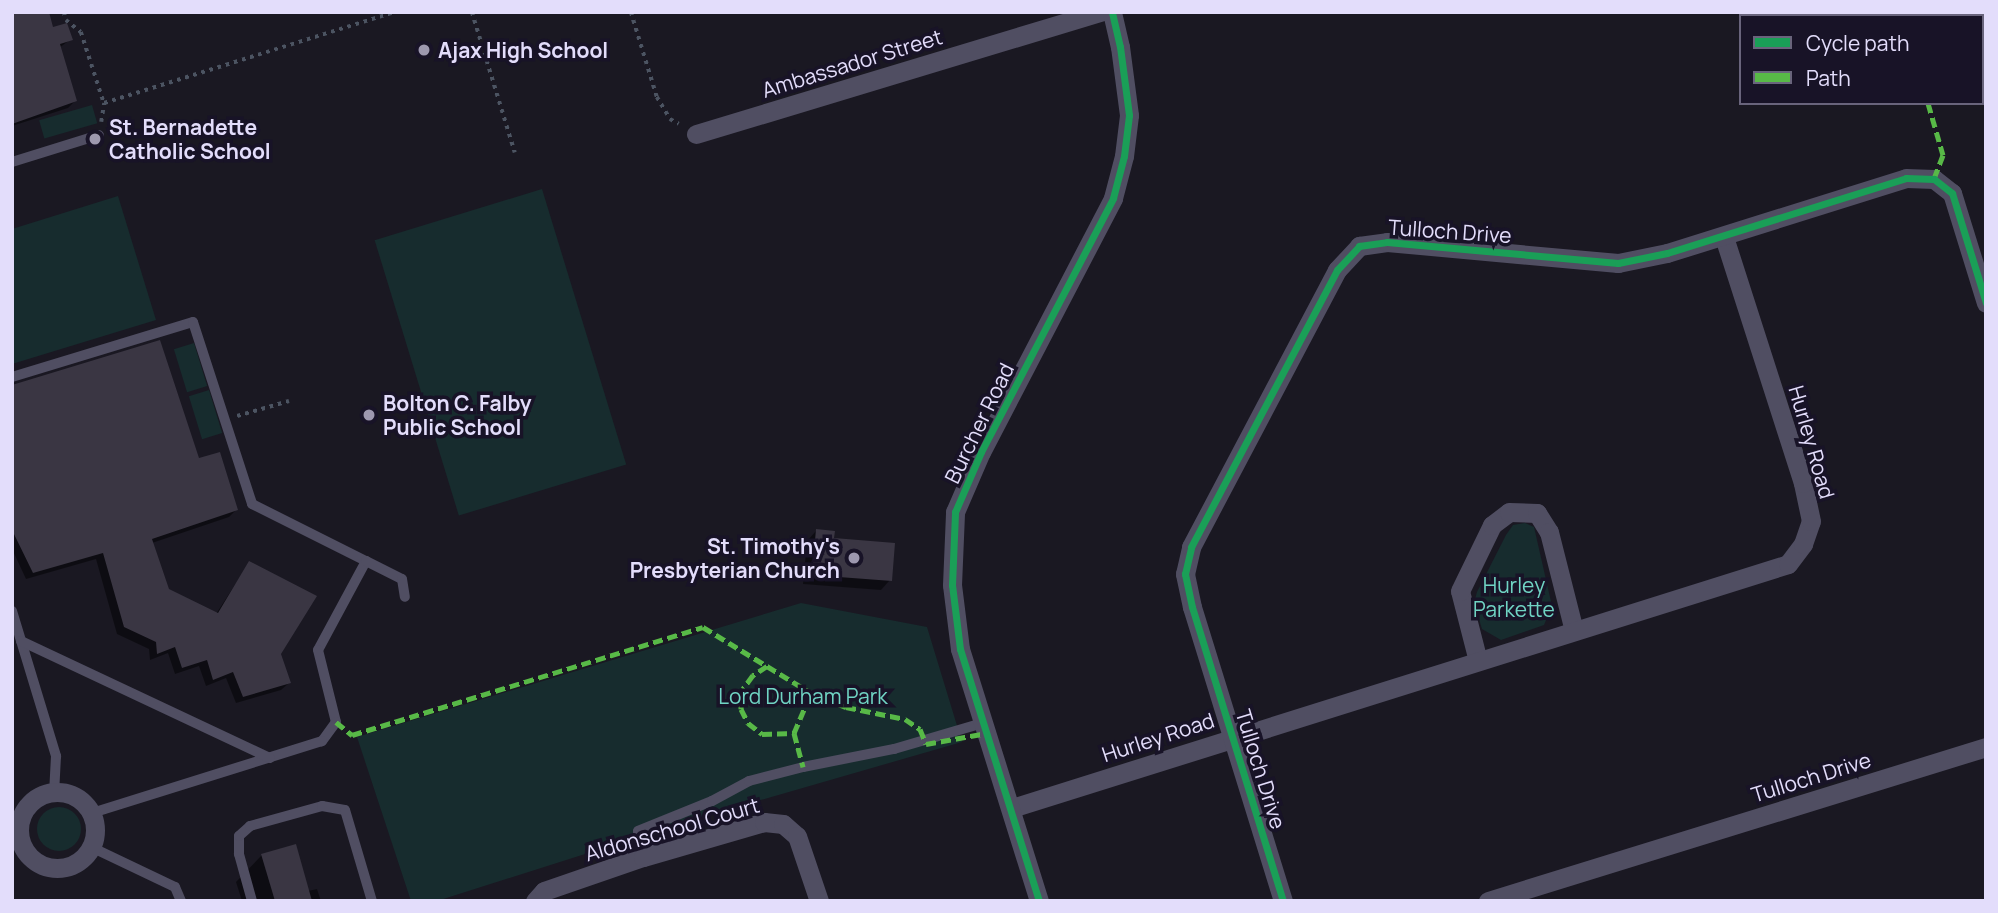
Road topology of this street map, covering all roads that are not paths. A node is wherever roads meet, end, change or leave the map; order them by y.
1 (1101, 12) edge
2 (1112, 12) edge
3 (696, 134) road end
4 (99, 135) road end
5 (12, 162) edge
6 (1724, 236) junction
7 (1986, 303) edge
8 (12, 377) edge
9 (366, 561) junction
10 (405, 597) dead end
11 (12, 611) edge
12 (1574, 631) junction
13 (21, 641) junction
14 (1478, 661) junction
15 (984, 723) junction
16 (1233, 737) junction
17 (1986, 747) edge
18 (270, 758) junction
19 (54, 791) junction
20 (1012, 808) junction
21 (92, 813) junction
22 (16, 820) edge
23 (17, 846) edge
24 (91, 847) junction
25 (643, 857) junction
26 (181, 901) edge
27 (252, 901) edge
28 (372, 901) edge
29 (535, 901) edge
30 (818, 901) edge
31 (1039, 901) edge
32 (1283, 901) edge
33 (1488, 901) edge

1 - 3 street, Ambassador Street
2 - 15 street, Burcher Road
4 - 5 lane
6 - 7 street, Tulloch Drive
6 - 12 street, Hurley Road
6 - 16 street, Tulloch Drive
8 - 9 lane
9 - 10 lane
9 - 18 lane
11 - 13 lane
12 - 14 street, Hurley Road
12 - 14 street
13 - 18 lane
13 - 19 lane
14 - 16 street, Hurley Road
15 - 20 street, Burcher Road
15 - 25 lane
16 - 20 street, Hurley Road
16 - 32 street, Tulloch Drive
17 - 33 street, Tulloch Drive
18 - 21 lane
19 - 21 street
19 - 22 street
20 - 31 street, Burcher Road
21 - 24 street
22 - 23 street
23 - 24 street
24 - 26 lane
25 - 29 street, Aldonschool Court
25 - 30 street, Aldonschool Court
27 - 28 lane

